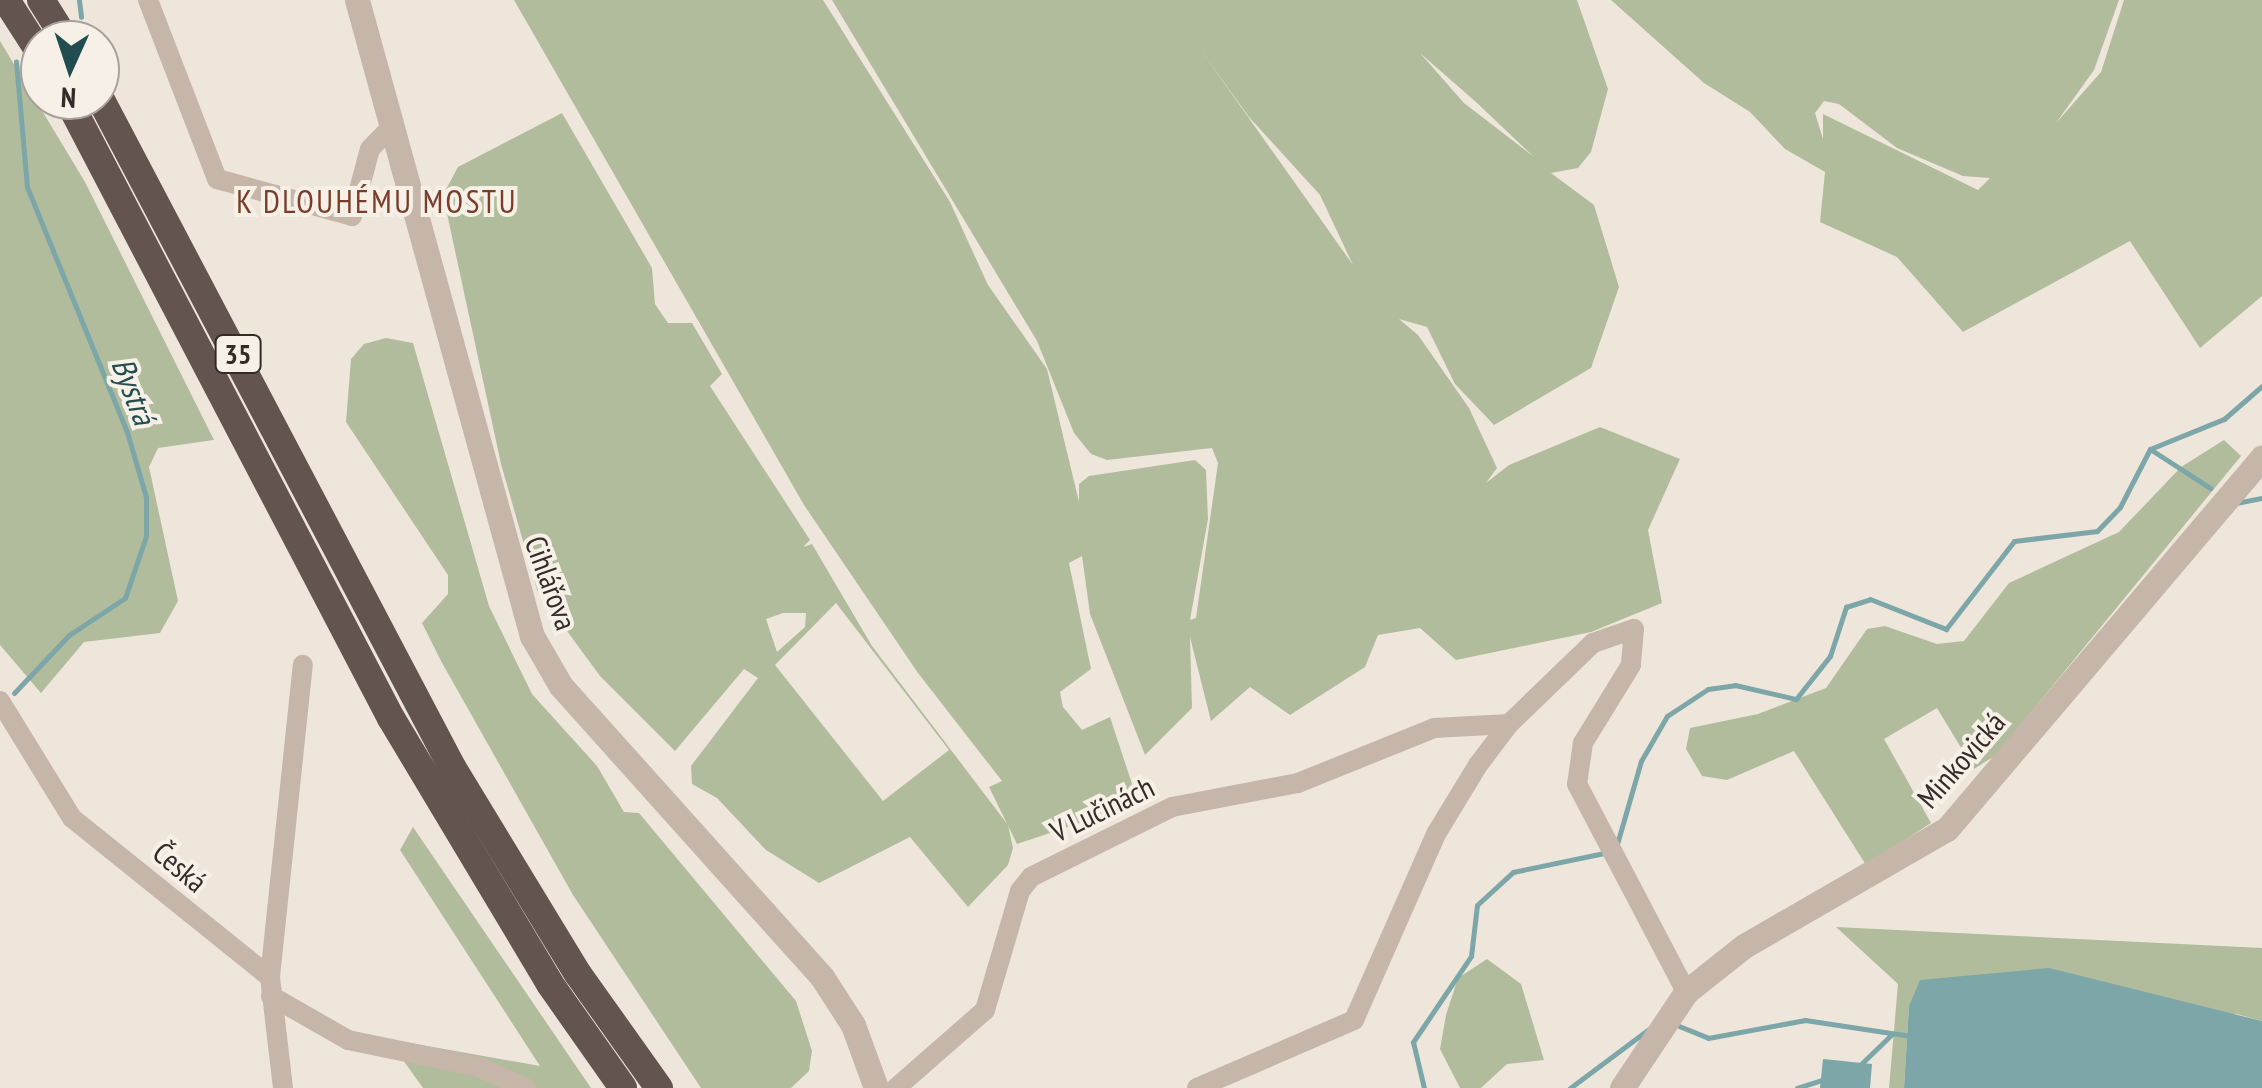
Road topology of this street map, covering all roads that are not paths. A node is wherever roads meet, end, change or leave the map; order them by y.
1 (6, 0) edge
2 (148, 0) edge
3 (357, 0) edge
4 (20, 22) edge
5 (78, 120) edge
6 (112, 120) edge
7 (391, 127) junction
8 (2262, 458) edge
9 (303, 665) dead end
10 (0, 701) edge
11 (1509, 724) junction
12 (270, 986) junction
13 (1686, 992) junction
14 (641, 1063) junction
15 (283, 1088) edge
16 (526, 1088) edge
17 (622, 1088) edge
18 (659, 1088) edge
19 (671, 1088) edge
20 (876, 1088) edge
21 (896, 1088) edge
22 (1197, 1088) edge
23 (1622, 1088) edge

1 - 4 highway
2 - 7 street
3 - 7 street, Cihlářova
5 - 17 highway, 35
6 - 14 highway, 35
7 - 20 street, Cihlářova
8 - 13 street, Minkovická
9 - 12 street
10 - 12 street, Česká
11 - 13 street
11 - 21 street, V Lučinách
11 - 22 street
12 - 15 street
12 - 16 street, Česká
13 - 23 street, Minkovická
14 - 18 highway, 35
14 - 19 highway

